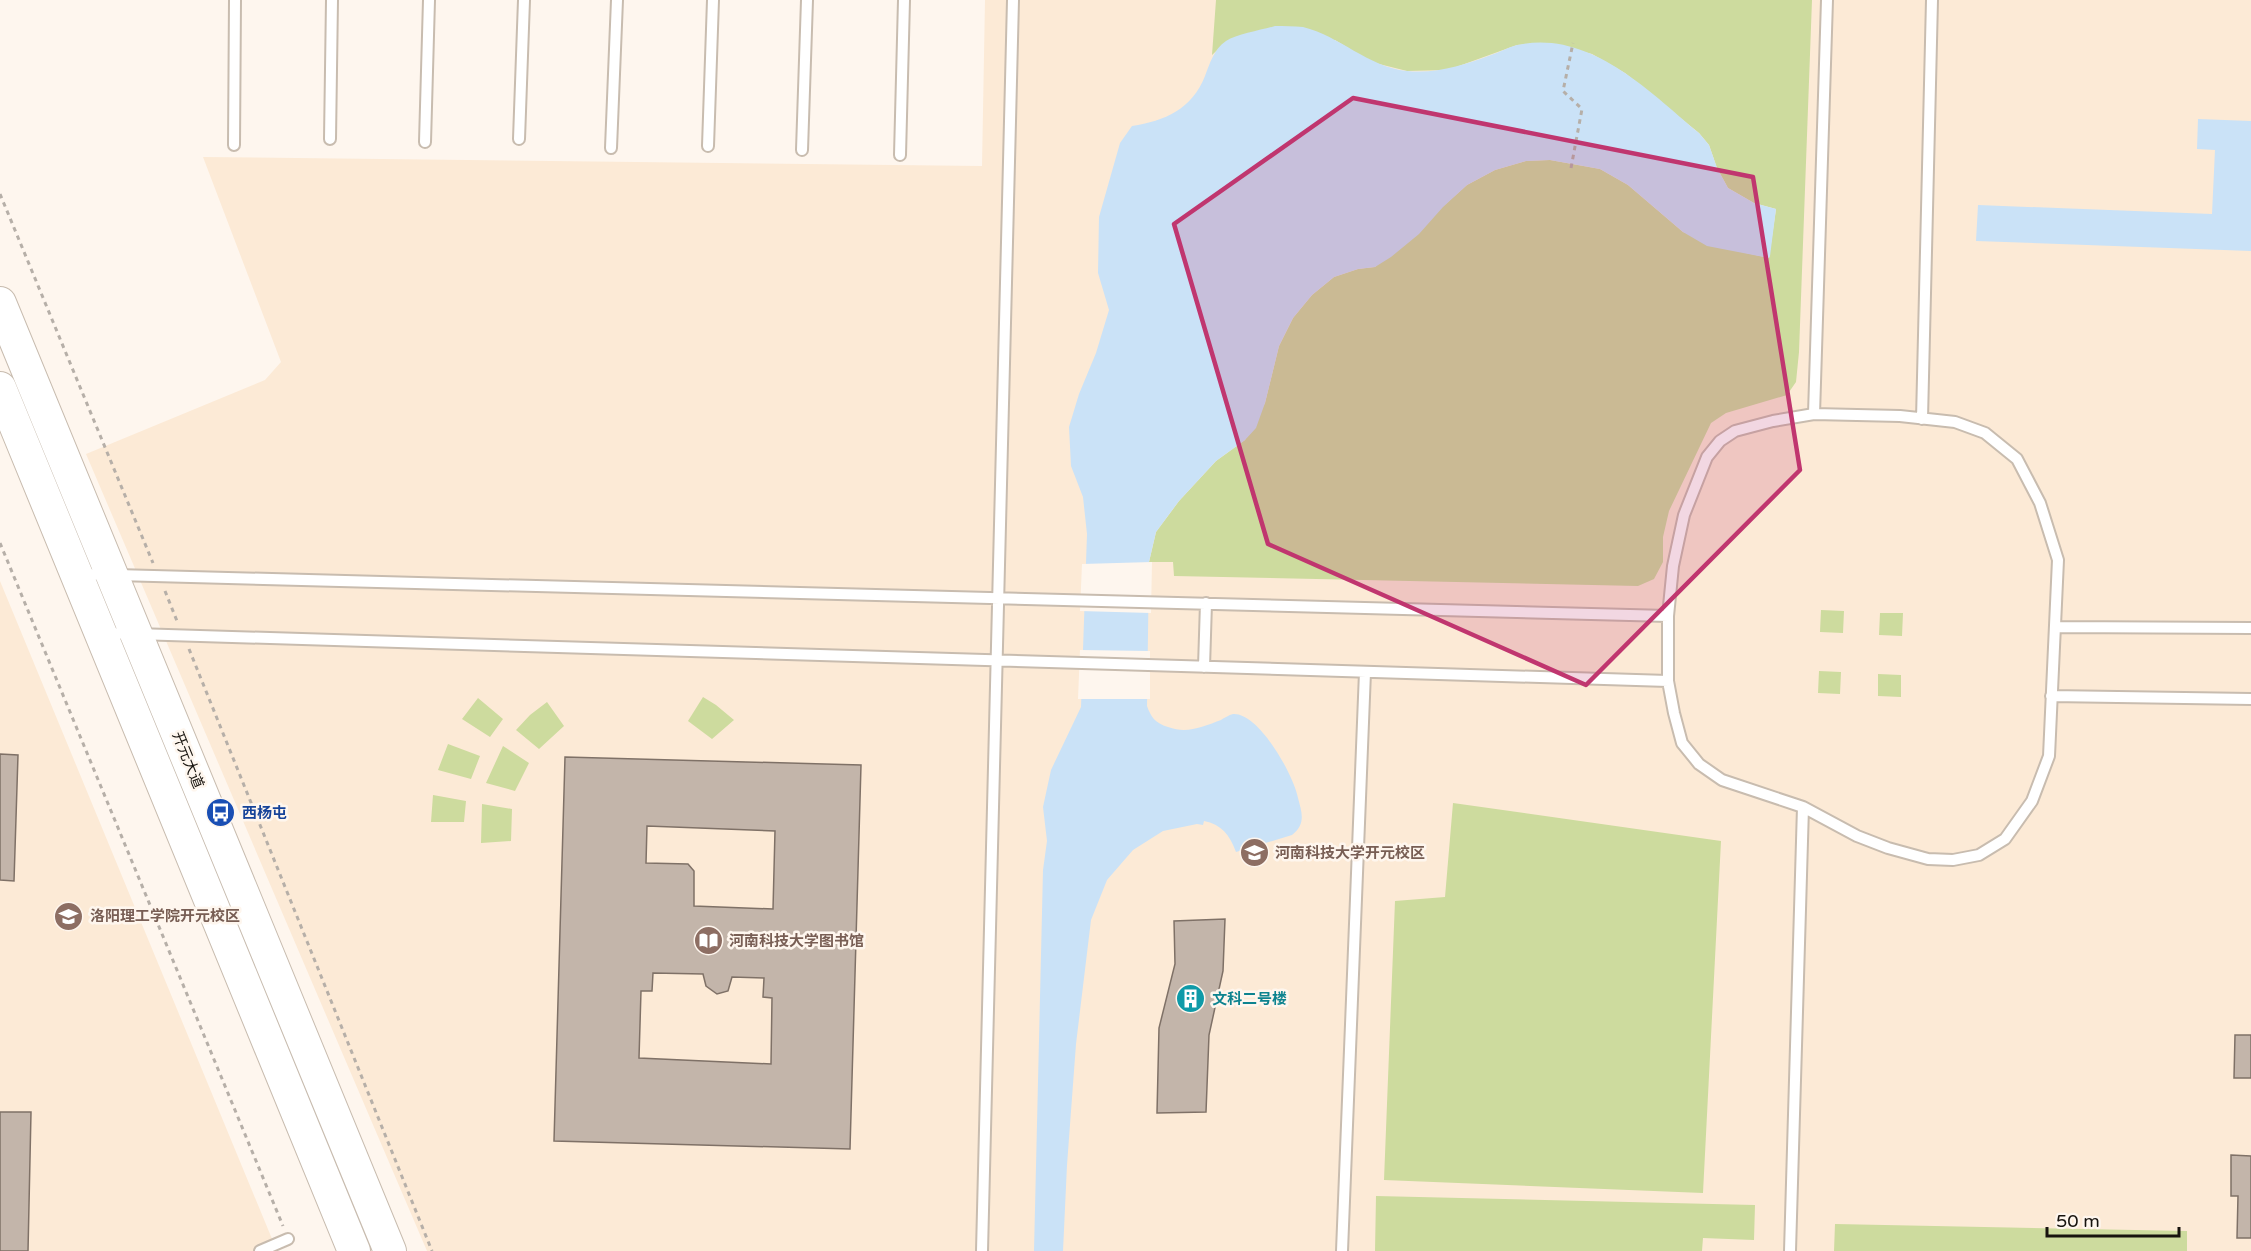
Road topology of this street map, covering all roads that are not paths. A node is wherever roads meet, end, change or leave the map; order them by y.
1 (235, 0) edge
2 (332, 0) edge
3 (429, 0) edge
4 (525, 0) edge
5 (617, 0) edge
6 (713, 0) edge
7 (807, 0) edge
8 (904, 0) edge
9 (1012, 0) edge
10 (1827, 0) edge
11 (1932, 0) edge
12 (519, 138) dead end
13 (330, 139) dead end
14 (425, 142) dead end
15 (234, 145) dead end
16 (708, 146) dead end
17 (611, 148) dead end
18 (802, 150) dead end
19 (900, 155) dead end
20 (0, 303) edge
21 (0, 388) edge
22 (1814, 414) junction
23 (1922, 419) junction
24 (76, 573) junction
25 (112, 574) junction
26 (997, 598) junction
27 (1206, 603) junction
28 (1668, 616) junction
29 (2055, 627) junction
30 (2251, 628) edge
31 (101, 633) junction
32 (136, 634) junction
33 (996, 661) junction
34 (1204, 667) junction
35 (1365, 672) junction
36 (1668, 681) junction
37 (2051, 696) junction
38 (2251, 699) edge
39 (1803, 807) junction
40 (288, 1239) road end
41 (260, 1251) edge
42 (354, 1251) edge
43 (390, 1251) edge
44 (982, 1251) edge
45 (1342, 1251) edge
46 (1790, 1251) edge

1 - 15 lane
2 - 13 lane
3 - 14 lane
4 - 12 lane
5 - 17 lane
6 - 16 lane
7 - 18 lane
8 - 19 lane
9 - 26 lane
10 - 22 lane
11 - 23 lane
20 - 25 main road, 开元大道
21 - 24 main road
22 - 23 lane
22 - 28 lane
23 - 29 lane
24 - 25 lane
24 - 31 main road
25 - 26 lane
25 - 32 main road, 开元大道
26 - 27 lane
26 - 33 lane
27 - 28 lane
27 - 34 lane
28 - 36 lane
29 - 30 lane
29 - 37 lane
31 - 32 lane
31 - 42 main road
32 - 33 lane
32 - 43 main road, 开元大道
33 - 34 lane
33 - 44 lane
34 - 35 lane
35 - 36 lane
35 - 45 lane
36 - 39 lane
37 - 38 lane
37 - 39 lane
39 - 46 lane
40 - 41 lane

